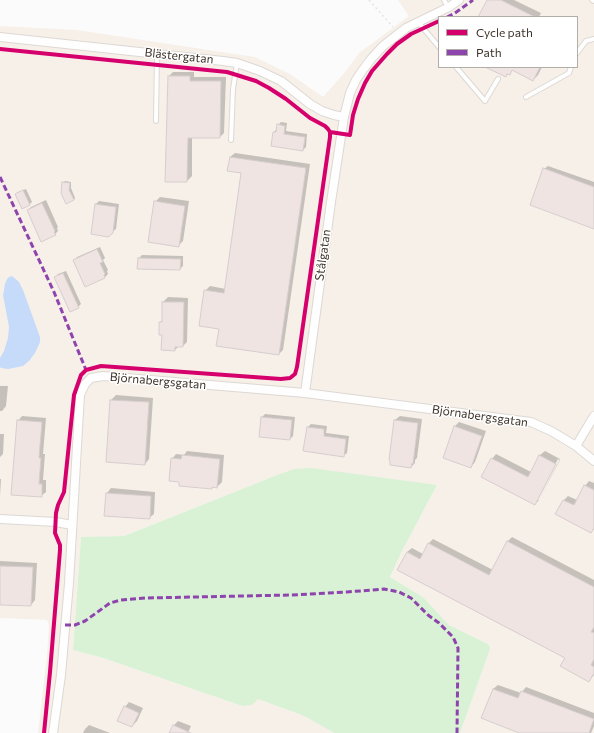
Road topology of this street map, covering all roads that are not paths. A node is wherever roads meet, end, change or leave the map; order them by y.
1 (444, 0) edge
2 (459, 0) edge
3 (448, 7) junction
4 (418, 22) junction
5 (0, 37) edge
6 (594, 39) edge
7 (438, 46) edge
8 (578, 52) edge
9 (158, 53) junction
10 (237, 63) junction
11 (457, 68) edge
12 (571, 68) edge
13 (498, 79) dead end
14 (526, 97) dead end
15 (344, 117) junction
16 (156, 121) dead end
17 (231, 140) dead end
18 (305, 393) junction
19 (594, 416) edge
20 (576, 446) junction
21 (594, 461) edge
22 (0, 519) edge
23 (72, 525) junction
24 (53, 733) edge

1 - 3 lane
2 - 3 street, Stålgatan
3 - 4 street, Stålgatan
4 - 7 lane
4 - 15 street, Stålgatan
5 - 9 street, Blästergatan
6 - 8 lane
9 - 10 street, Blästergatan
9 - 16 lane
10 - 15 street, Blästergatan
10 - 17 lane
11 - 13 lane
12 - 14 lane
15 - 18 street, Stålgatan
18 - 20 street, Björnabergsgatan
18 - 23 street, Björnabergsgatan
19 - 20 street
20 - 21 street, Björnabergsgatan
22 - 23 street
23 - 24 street, Björnabergsgatan

